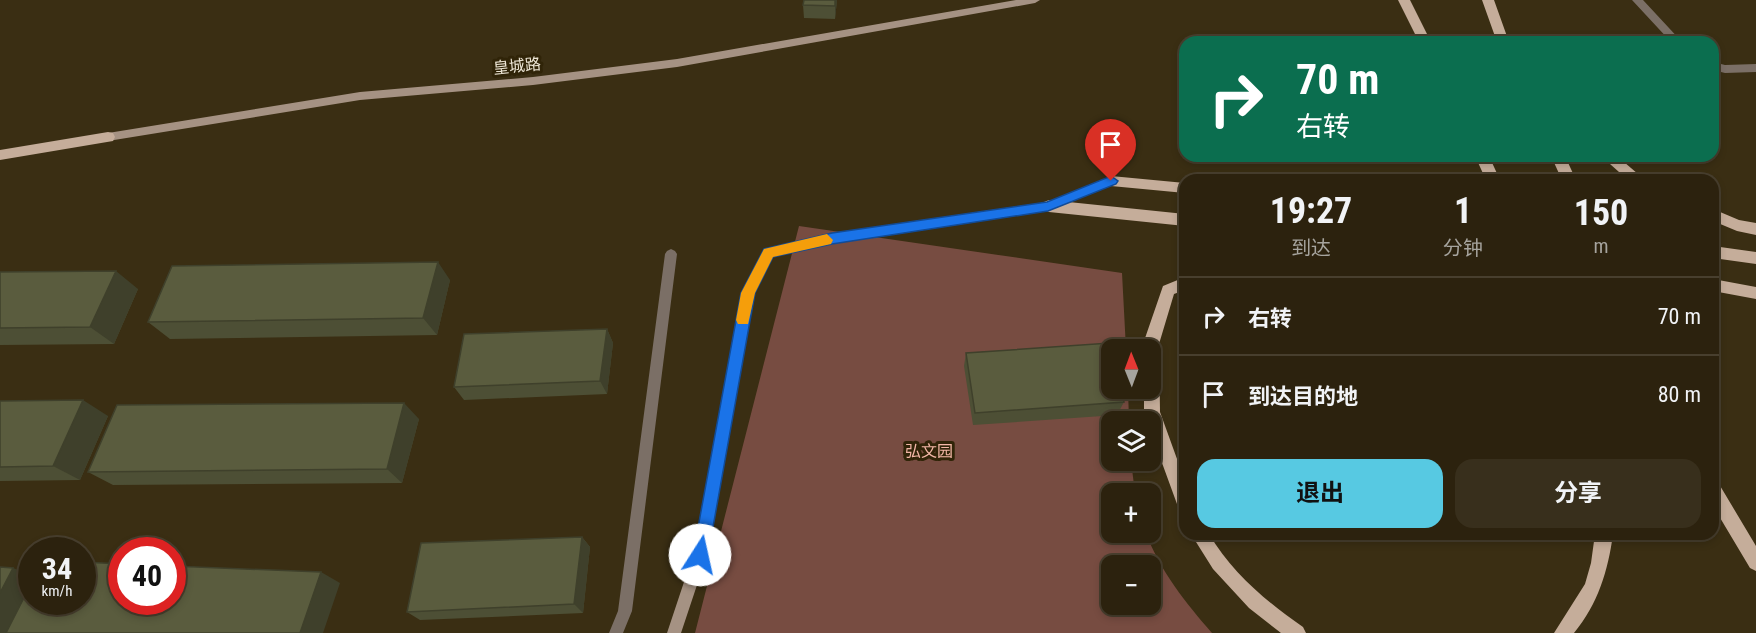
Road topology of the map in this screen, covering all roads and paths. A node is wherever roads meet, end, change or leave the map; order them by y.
1 (1035, 0) edge
2 (1404, 0) edge
3 (1488, 0) edge
4 (1637, 0) edge
5 (1422, 36) edge
6 (1501, 36) edge
7 (1671, 36) edge
8 (1719, 68) edge
9 (1756, 68) edge
10 (108, 137) joint
11 (0, 155) edge
12 (1616, 162) edge
13 (1630, 174) edge
14 (1111, 181) joint
15 (1179, 187) edge
16 (1048, 206) junction
17 (1719, 218) edge
18 (1179, 219) edge
19 (1756, 229) edge
20 (1719, 253) edge
21 (671, 254) dead end
22 (1756, 258) edge
23 (1179, 285) edge
24 (1719, 286) edge
25 (1756, 293) edge
26 (1179, 487) edge
27 (1719, 500) edge
28 (1204, 540) edge
29 (1603, 540) edge
30 (1756, 562) edge
31 (616, 633) edge
32 (674, 633) edge
33 (1298, 633) edge
34 (1563, 633) edge

1 - 10 street, 皇城路
2 - 5 main road
3 - 6 main road
4 - 7 street
8 - 9 street
10 - 11 main road, 皇城路
12 - 13 main road
14 - 15 main road
14 - 16 street
16 - 18 main road
16 - 32 street
17 - 19 main road
20 - 22 main road
21 - 31 street
23 - 26 main road
24 - 25 main road
27 - 30 main road
28 - 33 main road
29 - 34 main road

